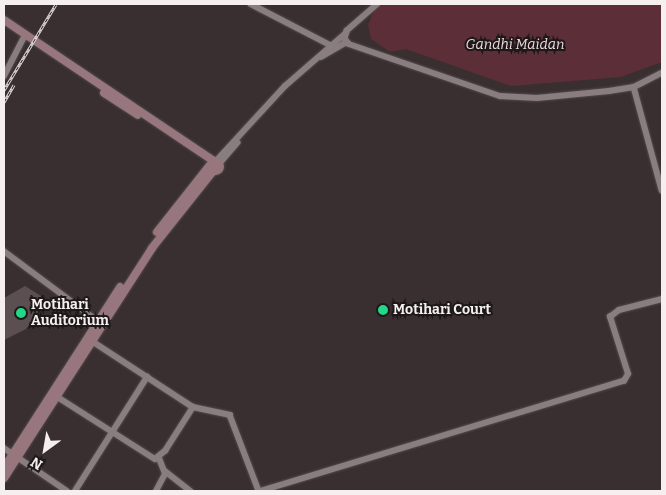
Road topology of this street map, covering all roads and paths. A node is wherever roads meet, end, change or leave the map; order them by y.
1 (251, 4) edge
2 (378, 4) edge
3 (4, 20) edge
4 (4, 26) edge
5 (346, 33) junction
6 (23, 39) junction
7 (347, 42) junction
8 (330, 45) junction
9 (662, 73) edge
10 (4, 76) edge
11 (634, 87) junction
12 (214, 164) junction
13 (662, 188) edge
14 (4, 252) edge
15 (662, 298) edge
16 (98, 321) junction
17 (90, 339) junction
18 (147, 377) junction
19 (54, 395) junction
20 (193, 407) junction
21 (112, 433) junction
22 (4, 448) edge
23 (15, 456) junction
24 (159, 458) junction
25 (4, 468) edge
26 (165, 471) junction
27 (4, 478) edge
28 (67, 491) edge
29 (75, 491) edge
30 (156, 491) edge
31 (191, 491) edge
32 (260, 491) edge

1 - 8 street
2 - 5 street
3 - 12 main road
4 - 6 main road
5 - 7 street
5 - 8 street
6 - 10 street
6 - 12 main road
7 - 11 street
7 - 12 street
8 - 12 street
9 - 11 street
11 - 13 street
12 - 16 main road
12 - 17 main road
14 - 16 street
15 - 32 street
16 - 17 main road
17 - 18 street
17 - 19 main road
18 - 20 street
18 - 21 street
19 - 21 street
19 - 23 main road
20 - 24 street
20 - 32 street
21 - 24 street
21 - 29 street
22 - 23 street
23 - 25 main road
23 - 27 main road
23 - 28 street
24 - 26 street
26 - 30 street
26 - 31 street

